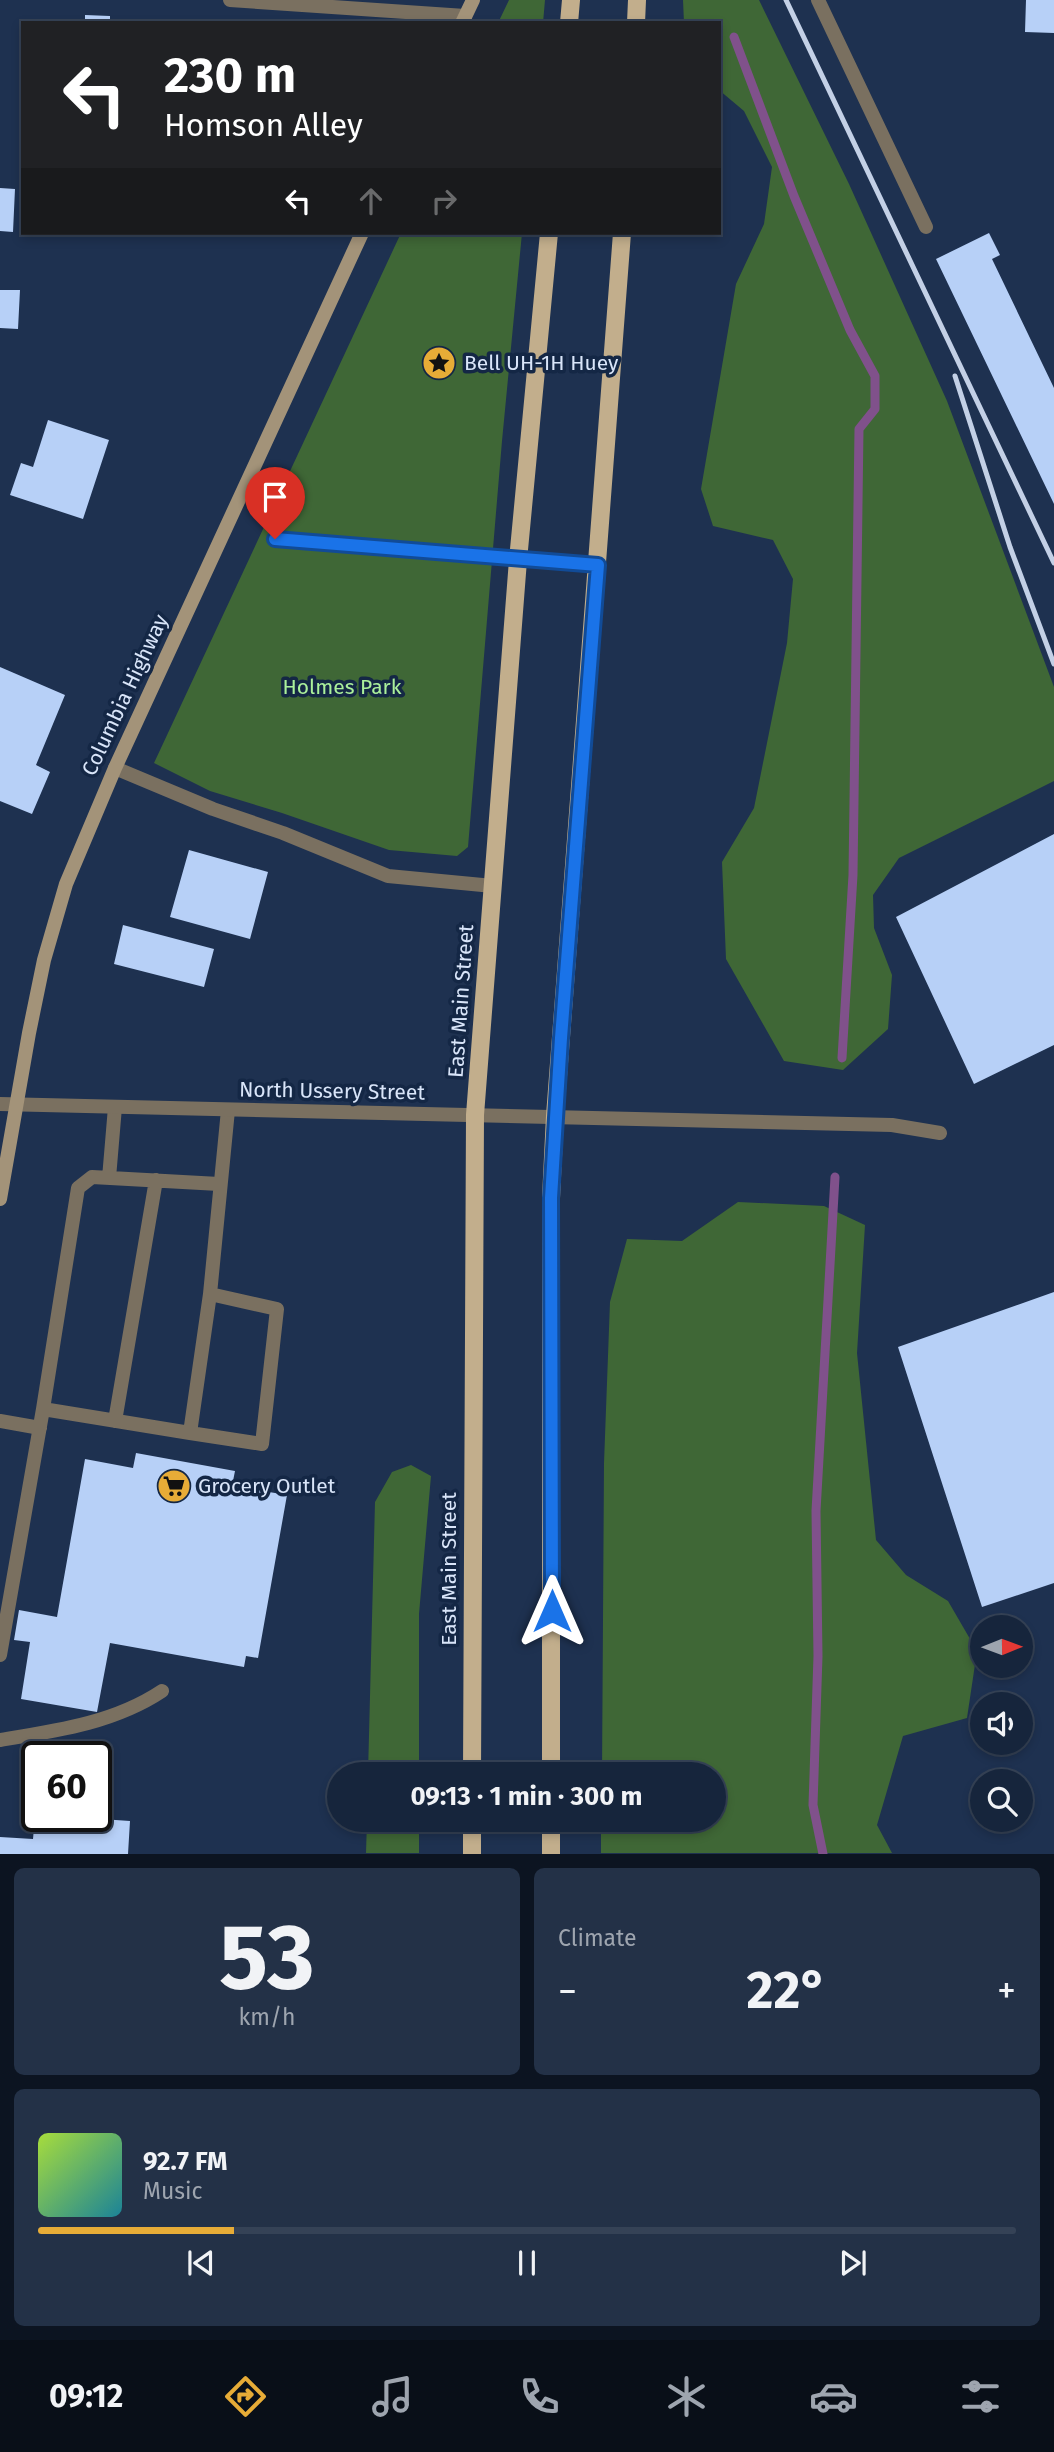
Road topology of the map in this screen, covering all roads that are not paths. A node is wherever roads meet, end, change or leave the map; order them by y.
1 (230, 0) edge
2 (473, 0) edge
3 (571, 0) edge
4 (637, 0) edge
5 (818, 0) edge
6 (464, 19) edge
7 (569, 21) edge
8 (636, 21) edge
9 (926, 227) dead end
10 (361, 235) edge
11 (549, 235) edge
12 (622, 235) edge
13 (275, 539) dead end
14 (519, 560) junction
15 (598, 565) junction
16 (115, 768) junction
17 (493, 886) junction
18 (0, 1104) edge
19 (16, 1105) junction
20 (115, 1107) junction
21 (228, 1110) junction
22 (475, 1115) junction
23 (555, 1116) junction
24 (940, 1133) dead end
25 (109, 1178) junction
26 (156, 1180) junction
27 (219, 1184) junction
28 (0, 1199) edge
29 (210, 1294) junction
30 (43, 1409) junction
31 (0, 1421) edge
32 (115, 1421) junction
33 (40, 1427) junction
34 (190, 1433) junction
35 (1, 1646) edge
36 (162, 1691) dead end
37 (0, 1740) edge
38 (472, 1762) edge
39 (551, 1762) edge
40 (472, 1832) edge
41 (551, 1832) edge
42 (471, 1853) edge
43 (551, 1853) edge

1 - 6 street
2 - 6 main road
3 - 7 main road
4 - 8 main road
5 - 9 street
10 - 16 main road, Columbia Highway
11 - 14 main road, East Main Street
12 - 15 main road
13 - 14 street
14 - 15 street
14 - 17 main road, East Main Street
15 - 23 main road
16 - 17 street
16 - 19 main road, Columbia Highway
17 - 22 main road, East Main Street
18 - 19 street, North Ussery Street
19 - 20 street, North Ussery Street
19 - 28 main road, Columbia Highway
20 - 21 street, North Ussery Street
20 - 25 street
21 - 22 street, North Ussery Street
21 - 27 street
22 - 23 street, North Ussery Street
22 - 38 main road, East Main Street
23 - 24 street, North Ussery Street
23 - 39 main road
25 - 26 street
25 - 30 street
26 - 27 street
26 - 32 street
27 - 29 street
29 - 34 street
29 - 34 street
30 - 32 street
30 - 33 street
31 - 33 street
32 - 34 street
33 - 35 street
36 - 37 street
40 - 42 main road
41 - 43 main road

